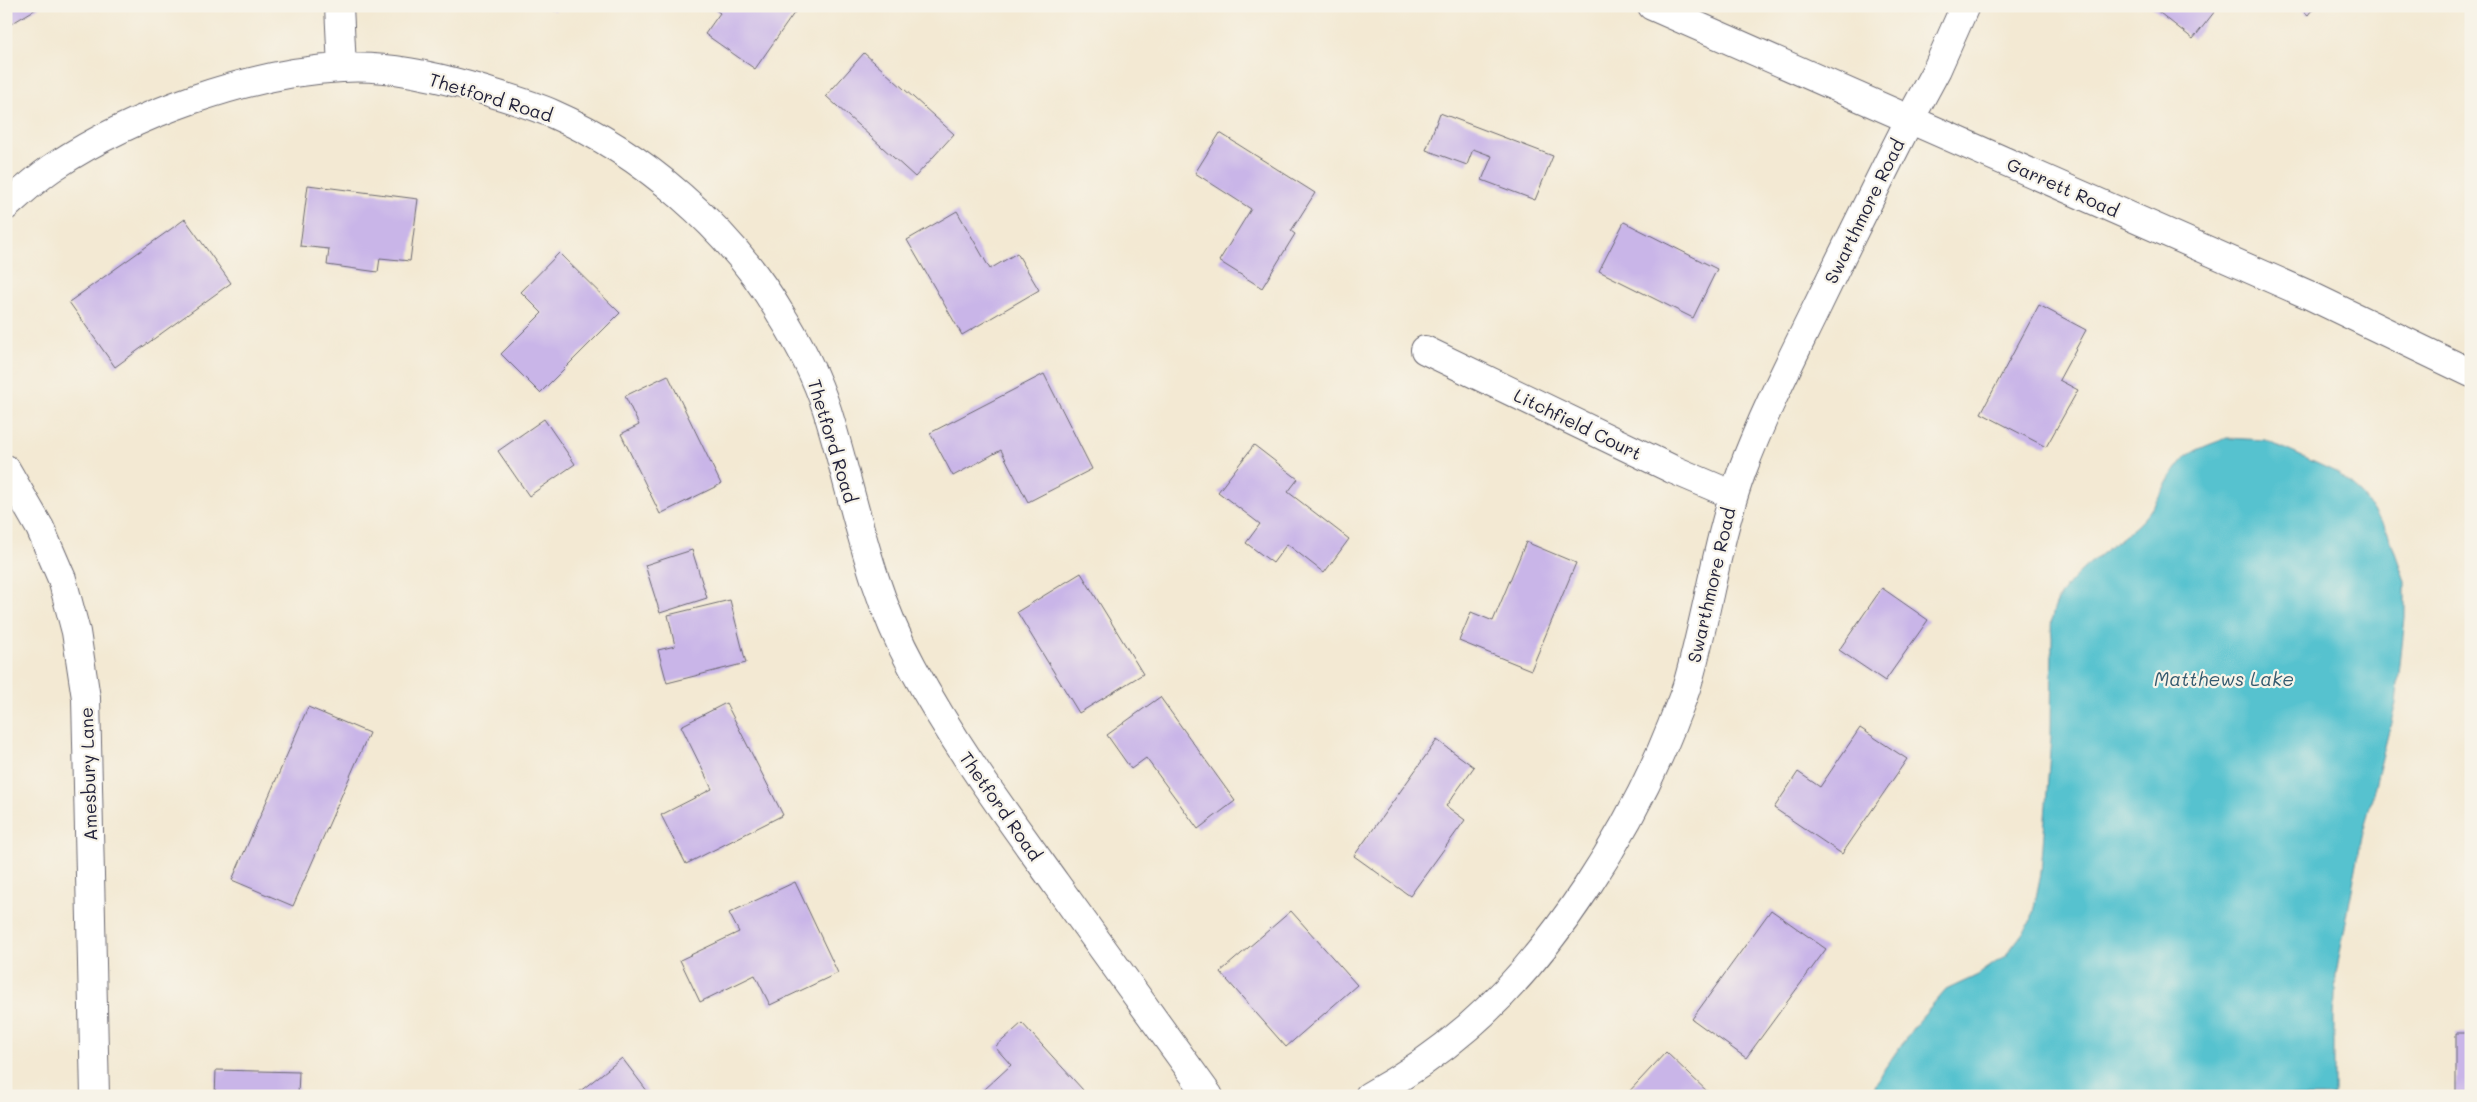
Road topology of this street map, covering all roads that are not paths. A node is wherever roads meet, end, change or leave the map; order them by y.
1 (339, 6) edge
2 (1652, 6) edge
3 (1965, 6) edge
4 (342, 68) junction
5 (1910, 119) junction
6 (6, 206) edge
7 (1425, 350) dead end
8 (2471, 373) edge
9 (6, 469) edge
10 (1733, 495) junction
11 (95, 1096) edge
12 (1209, 1096) edge
13 (1369, 1096) edge

1 - 4 street
2 - 5 street, Garrett Road
3 - 5 street, Swarthmore Road
4 - 6 street, Thetford Road
4 - 12 street, Thetford Road
5 - 8 street, Garrett Road
5 - 10 street, Swarthmore Road
7 - 10 street, Litchfield Court
9 - 11 street, Amesbury Lane
10 - 13 street, Swarthmore Road

